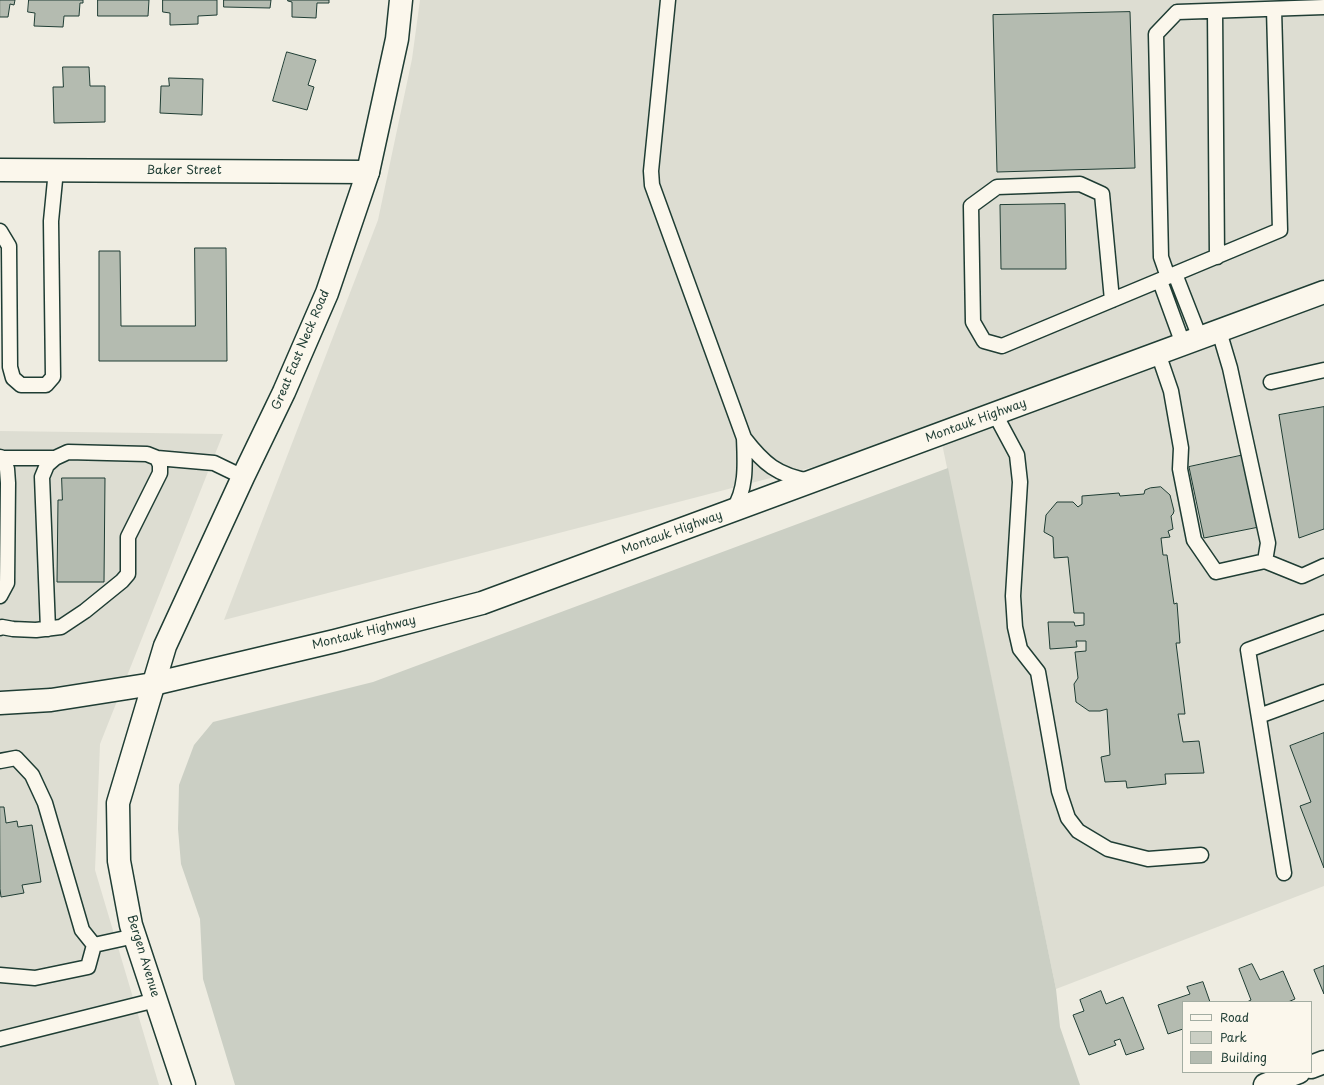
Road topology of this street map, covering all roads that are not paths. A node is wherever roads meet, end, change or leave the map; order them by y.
1 (401, 0) edge
2 (668, 0) edge
3 (1324, 7) edge
4 (1274, 9) junction
5 (1215, 10) junction
6 (0, 170) edge
7 (56, 170) junction
8 (368, 172) junction
9 (0, 231) edge
10 (1217, 257) junction
11 (1168, 278) junction
12 (1324, 292) edge
13 (1112, 300) junction
14 (1201, 337) junction
15 (1158, 353) junction
16 (1324, 370) edge
17 (1271, 382) dead end
18 (995, 414) junction
19 (744, 438) junction
20 (2, 458) edge
21 (55, 458) junction
22 (157, 458) junction
23 (243, 476) junction
24 (812, 481) junction
25 (733, 510) junction
26 (1265, 561) junction
27 (1324, 566) edge
28 (0, 596) edge
29 (1324, 622) edge
30 (0, 628) edge
31 (48, 629) junction
32 (153, 684) junction
33 (1324, 692) edge
34 (0, 698) edge
35 (1259, 716) junction
36 (0, 761) edge
37 (1201, 855) dead end
38 (1284, 873) dead end
39 (135, 936) junction
40 (94, 945) junction
41 (0, 975) edge
42 (156, 1000) junction
43 (0, 1039) edge
44 (1324, 1062) edge
45 (1312, 1067) edge
46 (1296, 1073) edge
47 (184, 1085) edge
48 (1265, 1085) edge

1 - 8 main road, Great East Neck Road
2 - 19 lane
3 - 4 lane
4 - 5 lane
4 - 10 lane
5 - 10 lane
5 - 11 lane
6 - 7 main road, Baker Street
7 - 8 main road, Baker Street
7 - 9 lane
8 - 23 main road, Great East Neck Road
10 - 11 lane
11 - 13 lane
11 - 14 lane
12 - 14 main road, Montauk Highway
13 - 13 lane
14 - 15 main road, Montauk Highway
14 - 26 lane
15 - 18 main road, Montauk Highway
15 - 26 lane
16 - 17 lane
18 - 24 main road, Montauk Highway
18 - 37 lane
19 - 24 lane
19 - 25 lane
20 - 21 lane
20 - 28 lane
21 - 22 lane
21 - 31 lane
22 - 23 lane
22 - 31 lane
23 - 32 main road, Great East Neck Road
24 - 25 main road, Montauk Highway
25 - 32 main road, Montauk Highway
26 - 27 lane
29 - 35 lane
30 - 31 lane
32 - 34 main road, Montauk Highway
32 - 39 main road, Bergen Avenue
33 - 35 lane
35 - 38 lane
36 - 40 lane
39 - 40 lane
39 - 42 main road, Bergen Avenue
40 - 41 lane
42 - 43 lane
42 - 47 main road, Bergen Avenue
44 - 45 main road
46 - 48 main road

